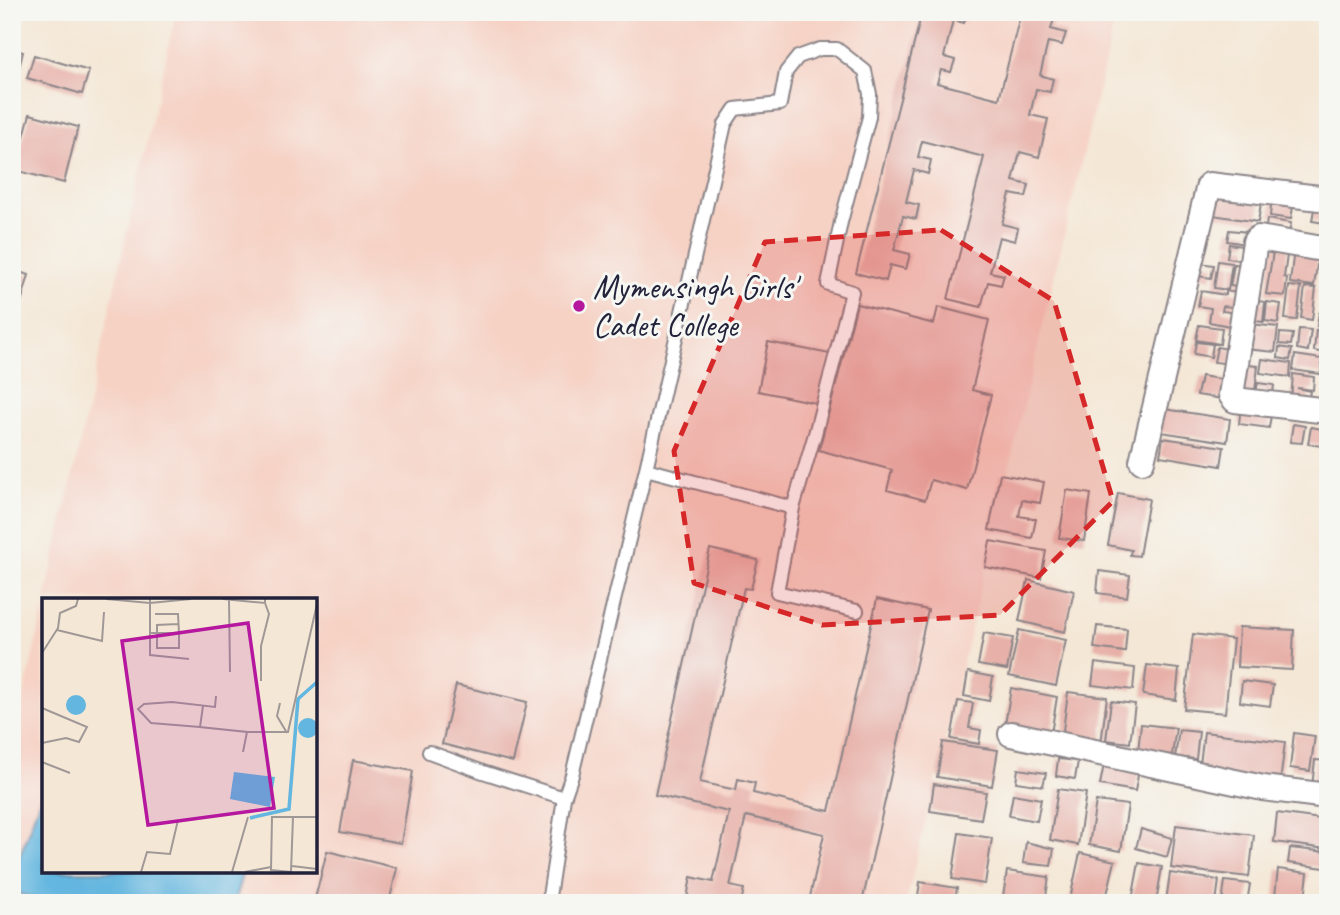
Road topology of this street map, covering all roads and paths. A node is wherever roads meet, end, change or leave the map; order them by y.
1 (1328, 199) edge
2 (1328, 250) edge
3 (1328, 411) edge
4 (1142, 461) dead end
5 (646, 469) junction
6 (793, 508) junction
7 (856, 611) dead end
8 (1012, 734) dead end
9 (429, 752) dead end
10 (1328, 796) edge
11 (564, 798) junction
12 (548, 903) edge

1 - 4 street
2 - 3 street
5 - 6 lane
5 - 6 lane
5 - 11 lane
6 - 7 lane
8 - 10 street
9 - 11 lane
11 - 12 lane

